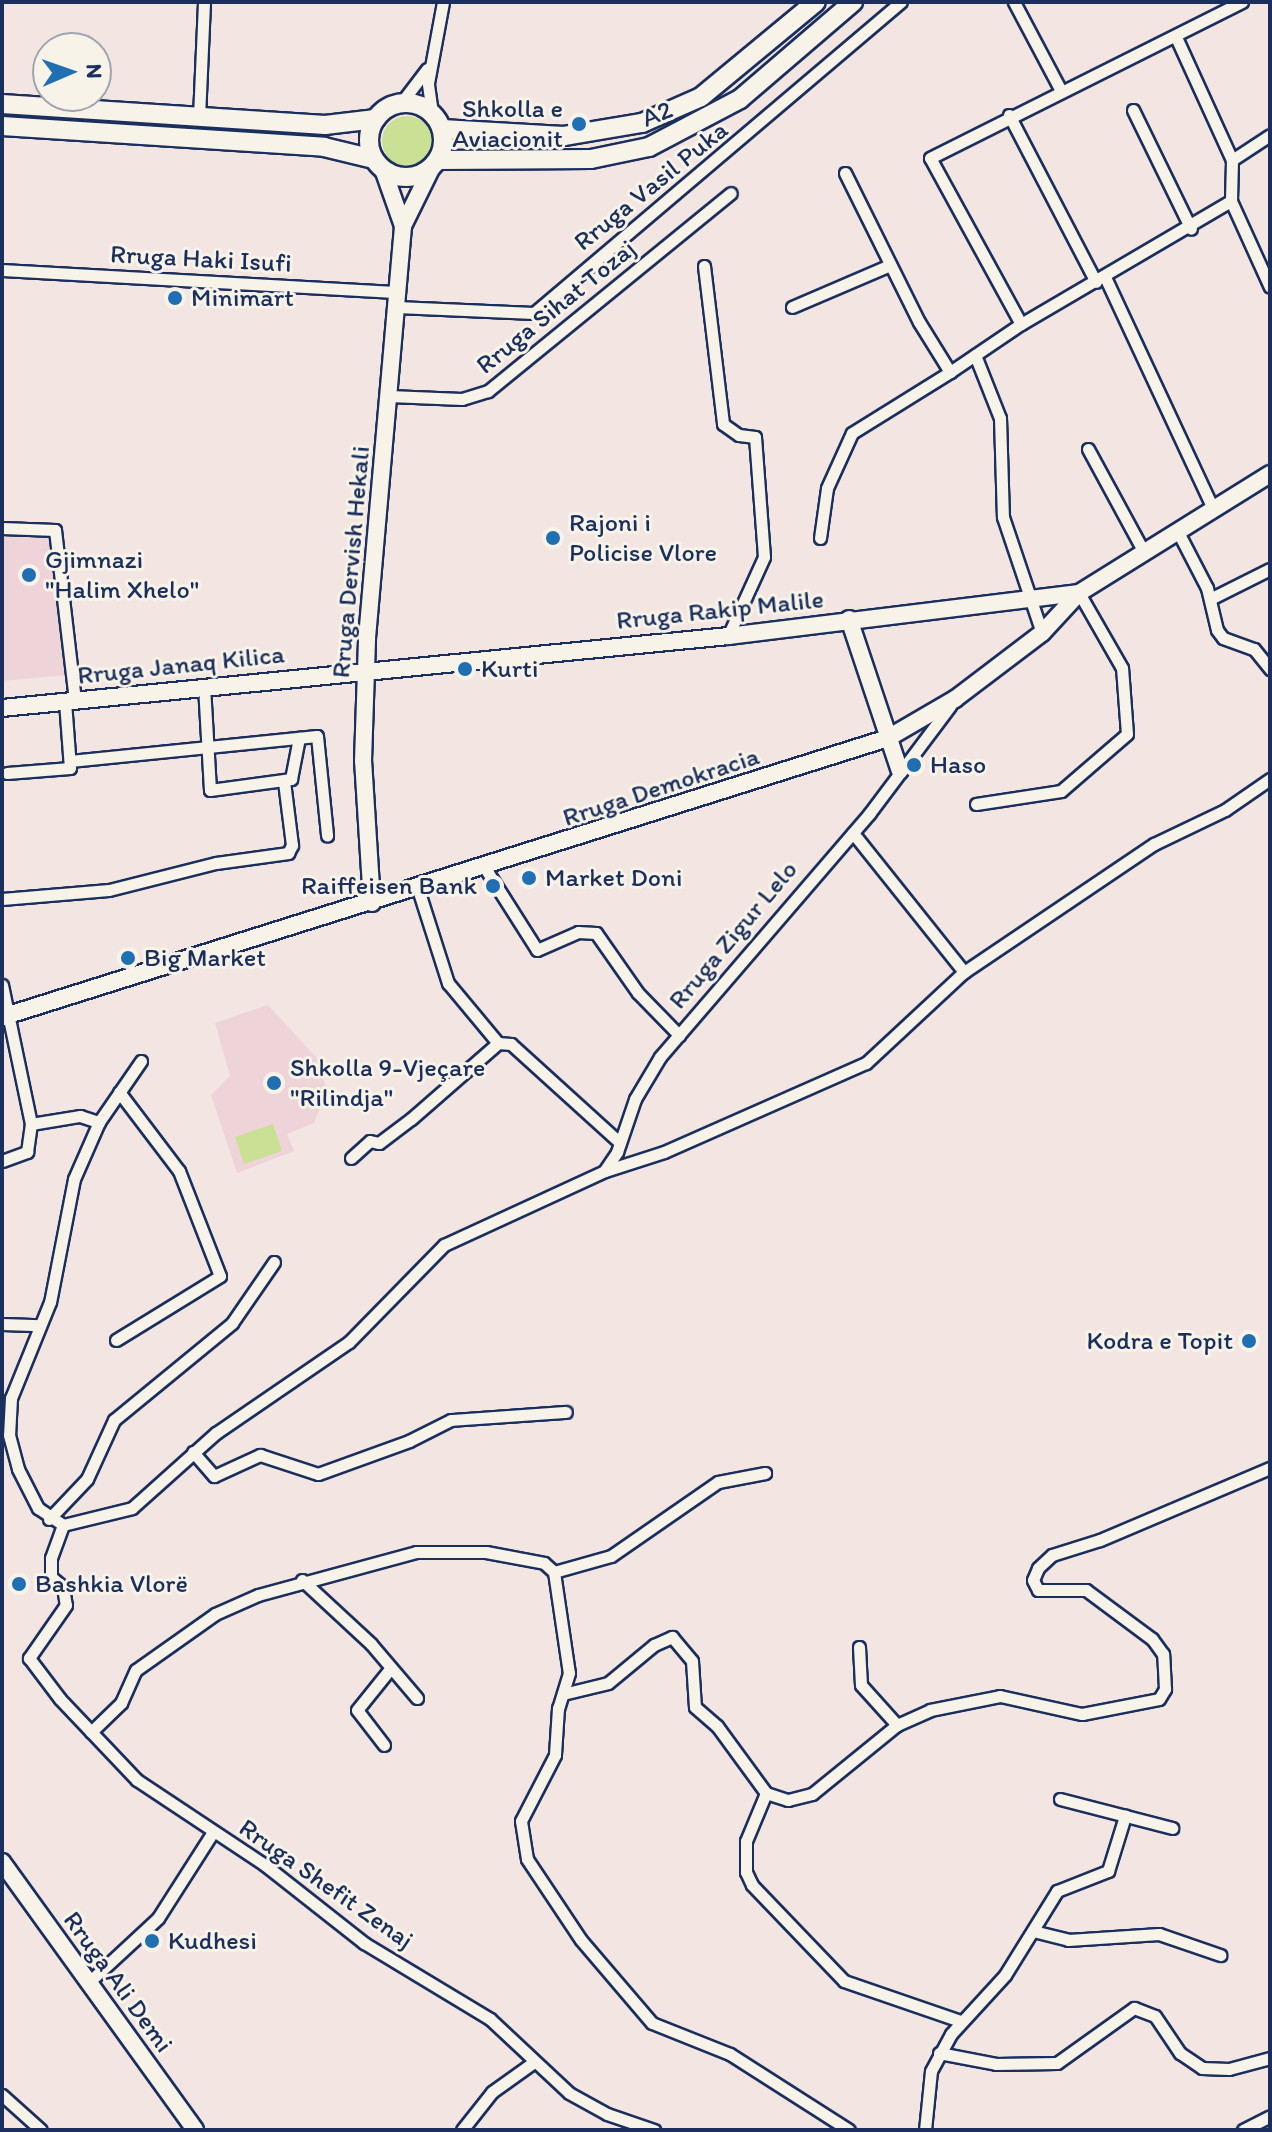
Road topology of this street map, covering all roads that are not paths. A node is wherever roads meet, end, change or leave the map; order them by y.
1 (204, 2) edge
2 (443, 2) edge
3 (816, 2) edge
4 (853, 2) edge
5 (901, 2) edge
6 (1014, 2) edge
7 (1242, 2) edge
8 (1176, 37) junction
9 (431, 62) junction
10 (1060, 89) junction
11 (401, 103) junction
12 (2, 104) edge
13 (1133, 110) dead end
14 (1009, 115) junction
15 (199, 117) junction
16 (376, 119) junction
17 (437, 121) junction
18 (2, 126) edge
19 (1270, 135) edge
20 (1232, 160) junction
21 (435, 163) junction
22 (378, 164) junction
23 (845, 173) dead end
24 (731, 193) dead end
25 (1231, 201) junction
26 (403, 226) junction
27 (1191, 229) junction
28 (890, 265) junction
29 (704, 266) dead end
30 (2, 270) edge
31 (1100, 279) junction
32 (1270, 287) edge
33 (397, 300) junction
34 (792, 307) dead end
35 (1021, 324) junction
36 (975, 355) junction
37 (950, 372) junction
38 (389, 396) junction
39 (1088, 449) dead end
40 (1270, 474) edge
41 (1213, 509) junction
42 (2, 528) edge
43 (1178, 532) junction
44 (820, 538) dead end
45 (1144, 552) junction
46 (1270, 569) edge
47 (1079, 593) junction
48 (1027, 599) junction
49 (1210, 599) junction
50 (849, 619) junction
51 (1042, 633) junction
52 (728, 636) junction
53 (365, 669) junction
54 (1270, 669) edge
55 (204, 686) junction
56 (955, 699) junction
57 (70, 701) junction
58 (2, 708) edge
59 (299, 738) junction
60 (888, 738) junction
61 (208, 747) junction
62 (70, 761) junction
63 (900, 771) junction
64 (7, 773) dead end
65 (1270, 779) edge
66 (284, 782) junction
67 (976, 804) dead end
68 (853, 833) junction
69 (327, 835) dead end
70 (485, 868) junction
71 (418, 889) junction
72 (2, 899) edge
73 (372, 903) junction
74 (964, 972) junction
75 (2, 985) edge
76 (6, 1016) edge
77 (679, 1035) junction
78 (498, 1043) junction
79 (141, 1061) dead end
80 (119, 1092) junction
81 (99, 1122) junction
82 (31, 1124) junction
83 (620, 1143) junction
84 (351, 1158) dead end
85 (2, 1161) edge
86 (605, 1171) junction
87 (274, 1262) dead end
88 (2, 1324) edge
89 (40, 1325) junction
90 (116, 1340) dead end
91 (566, 1412) dead end
92 (193, 1452) junction
93 (1270, 1468) edge
94 (765, 1473) dead end
95 (49, 1519) junction
96 (63, 1525) junction
97 (554, 1572) junction
98 (302, 1580) junction
99 (859, 1647) dead end
100 (390, 1669) junction
101 (563, 1694) junction
102 (417, 1698) dead end
103 (897, 1725) junction
104 (91, 1732) junction
105 (384, 1745) dead end
106 (766, 1793) junction
107 (1060, 1799) dead end
108 (1125, 1816) junction
109 (1172, 1828) dead end
110 (213, 1832) junction
111 (2, 1862) edge
112 (1033, 1931) junction
113 (1220, 1955) dead end
114 (89, 1982) junction
115 (960, 2021) junction
116 (939, 2053) junction
117 (1270, 2058) edge
118 (534, 2062) junction
119 (2, 2095) edge
120 (1270, 2116) edge
121 (41, 2130) edge
122 (195, 2130) edge
123 (462, 2130) edge
124 (654, 2130) edge
125 (849, 2130) edge
126 (925, 2130) edge
127 (1243, 2130) edge

1 - 15 street
2 - 9 street
3 - 17 main road, A2
4 - 21 main road, A2
5 - 33 street, Rruga Vasil Puka
6 - 10 street
7 - 8 street
8 - 10 street
8 - 20 street
9 - 11 street
9 - 17 street
10 - 14 street
11 - 16 main road
11 - 17 main road
12 - 15 main road
13 - 27 street
14 - 31 street
14 - 35 street
15 - 16 main road
16 - 22 main road
17 - 21 main road
18 - 22 main road
19 - 20 street
20 - 25 street
21 - 22 main road
21 - 26 main road, Rruga Dervish Hekali
22 - 26 main road, Rruga Dervish Hekali
23 - 28 street
24 - 38 street, Rruga Sihat Tozaj
25 - 27 street
25 - 32 street
26 - 33 main road, Rruga Dervish Hekali
27 - 31 street
28 - 34 street
28 - 37 street
29 - 52 street
30 - 33 street, Rruga Haki Isufi
31 - 35 street
31 - 41 street
33 - 38 main road, Rruga Dervish Hekali
35 - 36 street
36 - 37 street
36 - 48 street
37 - 44 street
38 - 53 main road, Rruga Dervish Hekali
39 - 45 street
40 - 41 main road, Rruga Demokracia
41 - 43 main road, Rruga Demokracia
42 - 57 street
43 - 45 main road, Rruga Demokracia
43 - 49 street
45 - 47 main road, Rruga Demokracia
46 - 49 street
47 - 48 main road, Rruga Rakip Malile
47 - 51 main road, Rruga Demokracia
47 - 67 street
48 - 50 main road, Rruga Rakip Malile
48 - 51 street
49 - 54 street
50 - 52 main road, Rruga Rakip Malile
50 - 60 main road
51 - 56 main road, Rruga Demokracia
52 - 53 main road, Rruga Rakip Malile
53 - 55 main road, Rruga Janaq Kilica
53 - 73 main road, Rruga Dervish Hekali
55 - 57 main road, Rruga Janaq Kilica
55 - 61 street
56 - 60 main road, Rruga Demokracia
56 - 63 street, Rruga Zigur Lelo
57 - 58 main road, Rruga Janaq Kilica
57 - 62 street
59 - 61 street
59 - 66 street
59 - 69 street
60 - 63 main road
60 - 70 main road, Rruga Demokracia
61 - 62 street
61 - 66 street
62 - 64 street
63 - 68 street, Rruga Zigur Lelo
65 - 74 street
66 - 72 street
68 - 74 street
68 - 77 street, Rruga Zigur Lelo
70 - 71 main road, Rruga Demokracia
70 - 77 street
71 - 73 main road, Rruga Demokracia
71 - 78 street
73 - 76 main road, Rruga Demokracia
74 - 86 street
75 - 76 street
76 - 82 street
77 - 83 street, Rruga Zigur Lelo
78 - 83 street
78 - 84 street
79 - 80 street
80 - 81 street
80 - 90 street
81 - 82 street
81 - 89 street
82 - 85 street
83 - 86 street, Rruga Zigur Lelo
86 - 92 street
87 - 95 street
88 - 89 street
89 - 95 street
91 - 92 street
92 - 96 street
93 - 103 street
94 - 97 street
95 - 96 street
96 - 104 street, Rruga Shefit Zenaj
97 - 98 street
97 - 101 street
98 - 100 street
98 - 104 street
99 - 103 street
100 - 102 street
100 - 105 street
101 - 106 street
101 - 125 street
103 - 106 street
104 - 110 street, Rruga Shefit Zenaj
106 - 115 street
107 - 108 street
108 - 109 street
108 - 112 street
110 - 114 street
110 - 118 street, Rruga Shefit Zenaj
111 - 114 main road, Rruga Ali Demi
112 - 113 street
112 - 115 street
114 - 122 main road, Rruga Ali Demi
115 - 116 street
116 - 117 street
116 - 126 street
118 - 123 street
118 - 124 street, Rruga Shefit Zenaj
119 - 121 street
120 - 127 street

